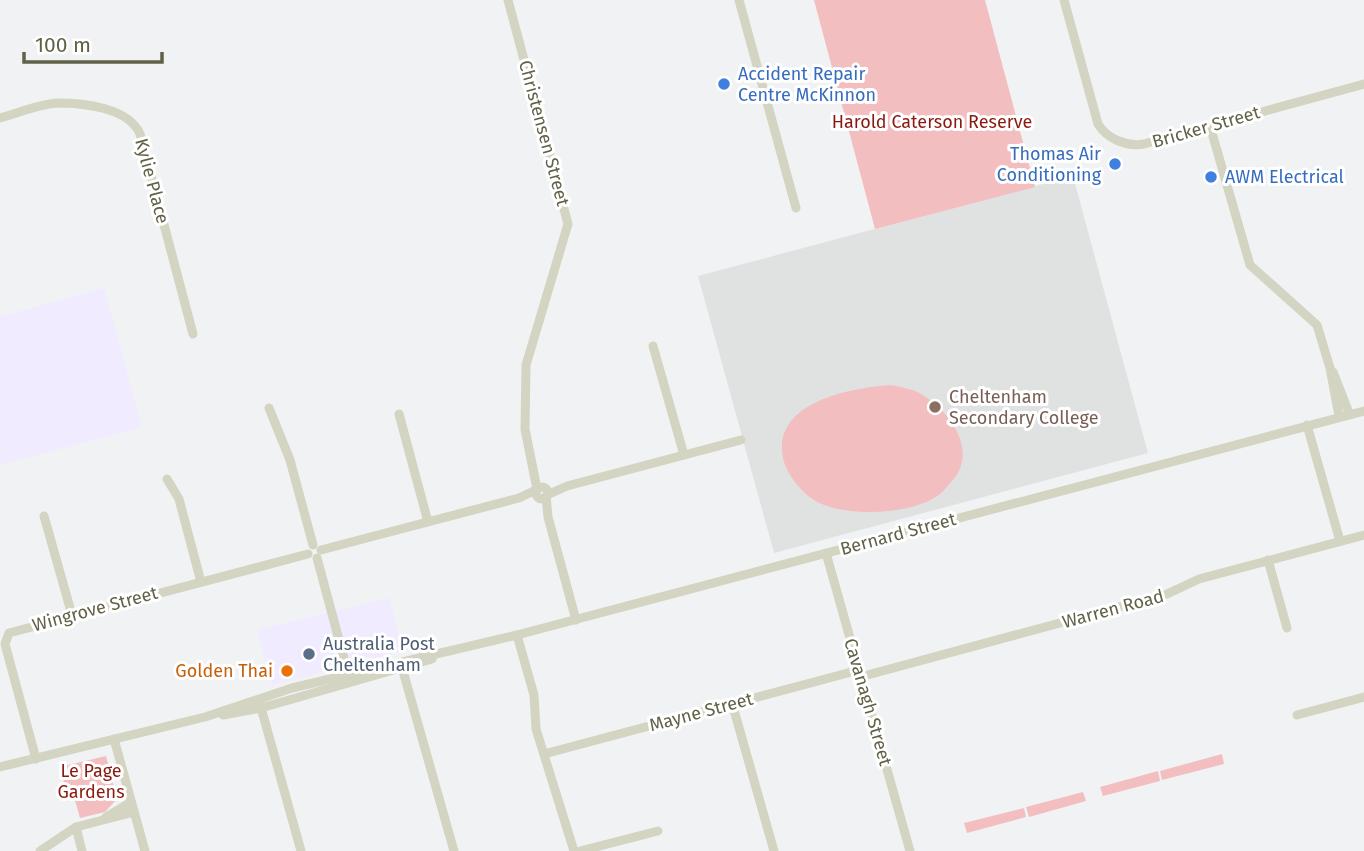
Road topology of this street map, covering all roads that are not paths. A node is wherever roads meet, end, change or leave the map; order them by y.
1 (508, 0) edge
2 (738, 0) edge
3 (1064, 0) edge
4 (1364, 84) edge
5 (0, 118) edge
6 (1210, 126) junction
7 (796, 208) dead end
8 (193, 334) dead end
9 (653, 346) dead end
10 (1330, 368) junction
11 (269, 408) dead end
12 (1364, 409) edge
13 (399, 414) dead end
14 (1349, 414) junction
15 (1339, 416) junction
16 (1307, 425) junction
17 (741, 440) dead end
18 (684, 455) junction
19 (167, 479) dead end
20 (542, 492) junction
21 (44, 516) dead end
22 (428, 522) junction
23 (1364, 535) edge
24 (1340, 541) junction
25 (315, 552) junction
26 (825, 553) junction
27 (1268, 560) junction
28 (201, 582) junction
29 (72, 615) junction
30 (576, 620) junction
31 (1287, 628) dead end
32 (517, 635) junction
33 (401, 666) junction
34 (859, 674) junction
35 (349, 678) junction
36 (1364, 697) edge
37 (732, 703) junction
38 (260, 704) junction
39 (1297, 715) dead end
40 (114, 739) junction
41 (544, 754) junction
42 (36, 759) junction
43 (0, 767) edge
44 (132, 807) junction
45 (76, 827) junction
46 (658, 831) dead end
47 (40, 851) edge
48 (82, 851) edge
49 (145, 851) edge
50 (301, 851) edge
51 (454, 851) edge
52 (573, 851) edge
53 (580, 851) edge
54 (774, 851) edge
55 (910, 851) edge

1 - 20 street, Christensen Street
2 - 7 street
3 - 6 street, Bricker Street
4 - 6 street, Bricker Street
5 - 8 street, Kylie Place
6 - 10 street
9 - 18 street
10 - 14 street
10 - 15 street
11 - 25 street
12 - 14 street, Bernard Street
13 - 22 street
14 - 15 street, Bernard Street
15 - 16 street, Bernard Street
16 - 24 street
16 - 26 street, Bernard Street
17 - 18 street, Wingrove Street
18 - 20 street, Wingrove Street
19 - 28 street
20 - 22 street, Wingrove Street
20 - 30 street, Christensen Street
21 - 29 street
22 - 25 street, Wingrove Street
23 - 24 street, Warren Road
24 - 27 street, Warren Road
25 - 28 street, Wingrove Street
25 - 35 street
26 - 30 street, Bernard Street
26 - 34 street, Cavanagh Street
27 - 31 street
27 - 34 street, Warren Road
28 - 29 street, Wingrove Street
29 - 42 street, Wingrove Street
30 - 32 street, Bernard Street
32 - 33 street, Bernard Street
32 - 41 street
33 - 35 street, Bernard Street
33 - 51 street
34 - 37 street, Mayne Street
34 - 55 street, Cavanagh Street
35 - 38 street, Bernard Street
36 - 39 street
37 - 41 street, Mayne Street
37 - 54 street
38 - 40 street, Bernard Street
38 - 50 street
40 - 42 street, Bernard Street
40 - 44 street
41 - 52 street
42 - 43 street, Bernard Street
44 - 45 street
44 - 49 street
45 - 47 street
45 - 48 street
46 - 53 street

